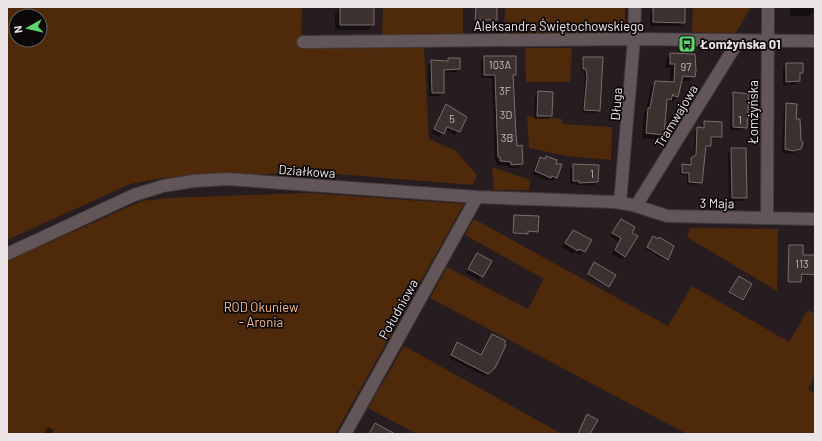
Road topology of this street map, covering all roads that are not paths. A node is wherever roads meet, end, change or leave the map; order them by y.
1 (634, 7) edge
2 (768, 7) edge
3 (634, 39) junction
4 (739, 40) junction
5 (768, 40) junction
6 (815, 41) edge
7 (303, 42) dead end
8 (477, 197) junction
9 (620, 203) junction
10 (636, 206) junction
11 (767, 218) junction
12 (815, 219) edge
13 (7, 254) edge
14 (345, 434) edge

1 - 3 street, Długa
2 - 5 street, Łomżyńska
3 - 4 street, Aleksandra Świętochowskiego
3 - 7 street, Aleksandra Świętochowskiego
3 - 9 street, Długa
4 - 5 street, Aleksandra Świętochowskiego
4 - 10 street, Tramwajowa
5 - 6 street, Aleksandra Świętochowskiego
5 - 11 street, Łomżyńska
8 - 9 street, Działkowa
8 - 13 street, Działkowa
8 - 14 street, Południowa
9 - 10 street, 3 Maja
10 - 11 street, 3 Maja
11 - 12 street, 3 Maja

